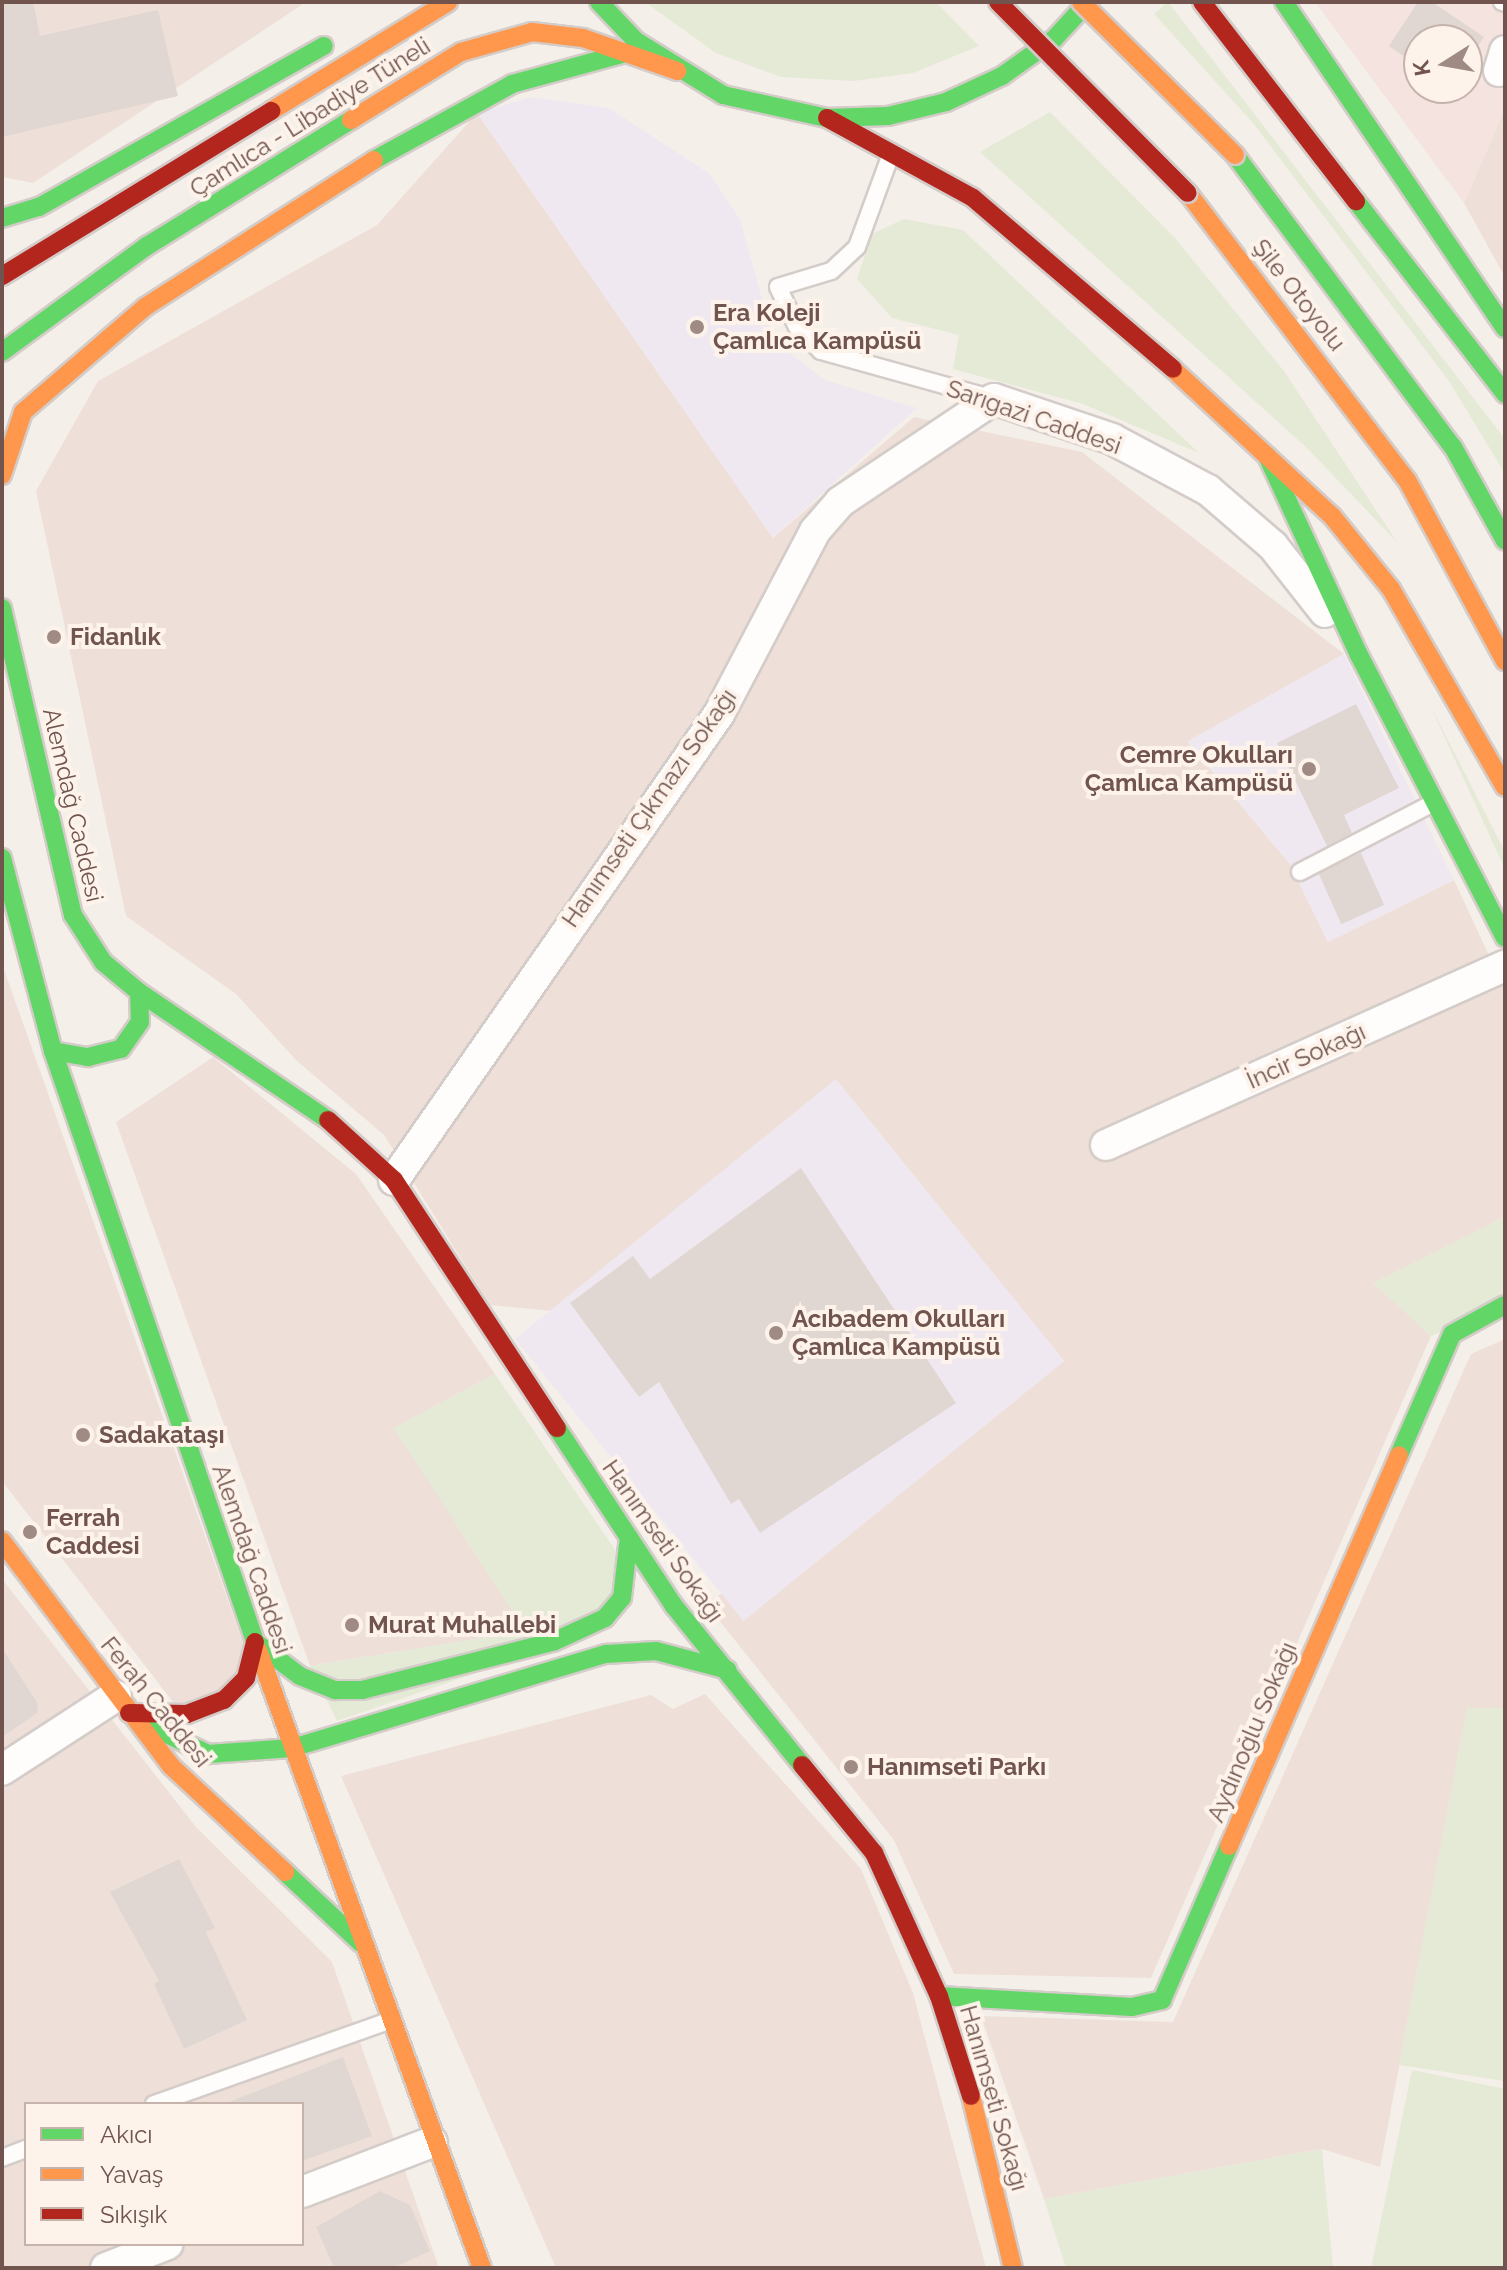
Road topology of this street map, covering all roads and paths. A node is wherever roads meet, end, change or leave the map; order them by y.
1 (448, 2) edge
2 (599, 2) edge
3 (998, 2) edge
4 (1081, 2) edge
5 (1088, 2) edge
6 (1202, 2) edge
7 (1284, 2) edge
8 (348, 32) dead end
9 (625, 53) junction
10 (677, 71) junction
11 (827, 118) junction
12 (892, 153) junction
13 (2, 218) edge
14 (2, 276) edge
15 (1505, 328) edge
16 (2, 352) edge
17 (1505, 394) edge
18 (994, 399) junction
19 (1265, 451) junction
20 (2, 475) edge
21 (1505, 541) edge
22 (2, 608) edge
23 (1359, 655) junction
24 (1505, 661) edge
25 (1505, 787) edge
26 (1437, 801) junction
27 (2, 858) edge
28 (1300, 872) dead end
29 (9, 930) edge
30 (1505, 938) edge
31 (1505, 966) edge
32 (139, 992) junction
33 (53, 1051) junction
34 (1106, 1145) dead end
35 (394, 1180) junction
36 (1505, 1305) edge
37 (629, 1537) junction
38 (2, 1541) edge
39 (255, 1642) junction
40 (728, 1670) junction
41 (123, 1705) junction
42 (292, 1748) junction
43 (2, 1770) edge
44 (361, 1943) junction
45 (939, 1996) junction
46 (391, 2021) junction
47 (160, 2102) edge
48 (432, 2142) junction
49 (24, 2150) edge
50 (2, 2158) edge
51 (304, 2191) edge
52 (163, 2246) edge
53 (106, 2268) edge
54 (482, 2268) edge
55 (1013, 2268) edge

1 - 14 main road, Çamlıca - Libadiye Tüneli
2 - 10 main road
3 - 24 main road, Şile Otoyolu, bridge
4 - 21 main road, Şile Otoyolu, bridge
5 - 11 main road
6 - 17 main road
7 - 15 main road
8 - 13 main road
9 - 10 main road, Çamlıca - Libadiye Tüneli
9 - 16 main road, Çamlıca - Libadiye Tüneli
9 - 20 main road
10 - 11 main road, Çamlıca - Libadiye Tüneli
11 - 12 main road
12 - 18 lane, Sarıgazi Caddesi
12 - 19 main road
18 - 23 street, Sarıgazi Caddesi
18 - 35 street, Hanımseti Çıkmazı Sokağı
19 - 23 main road
19 - 25 main road
22 - 32 main road, Alemdağ Caddesi
23 - 26 main road, Sarıgazi Caddesi
26 - 28 lane
26 - 30 main road, Sarıgazi Caddesi
27 - 29 main road, Alemdağ Caddesi
29 - 33 main road, Alemdağ Caddesi
31 - 34 street, İncir Sokağı
32 - 33 main road
32 - 35 main road, Hanımseti Sokağı
33 - 39 main road, Alemdağ Caddesi
35 - 37 main road, Hanımseti Sokağı
36 - 45 main road, Aydınoğlu Sokağı
37 - 39 main road
37 - 40 main road, Hanımseti Sokağı
38 - 41 main road, Ferah Caddesi
39 - 41 main road
39 - 42 main road, Alemdağ Caddesi
40 - 42 main road
40 - 45 main road, Hanımseti Sokağı
41 - 42 main road
41 - 43 street
41 - 44 main road, Ferah Caddesi
42 - 44 main road, Alemdağ Caddesi
44 - 46 main road, Alemdağ Caddesi
45 - 55 main road, Hanımseti Sokağı
46 - 47 lane
46 - 48 main road, Alemdağ Caddesi
48 - 51 street
48 - 54 main road, Alemdağ Caddesi
49 - 50 lane
52 - 53 street

